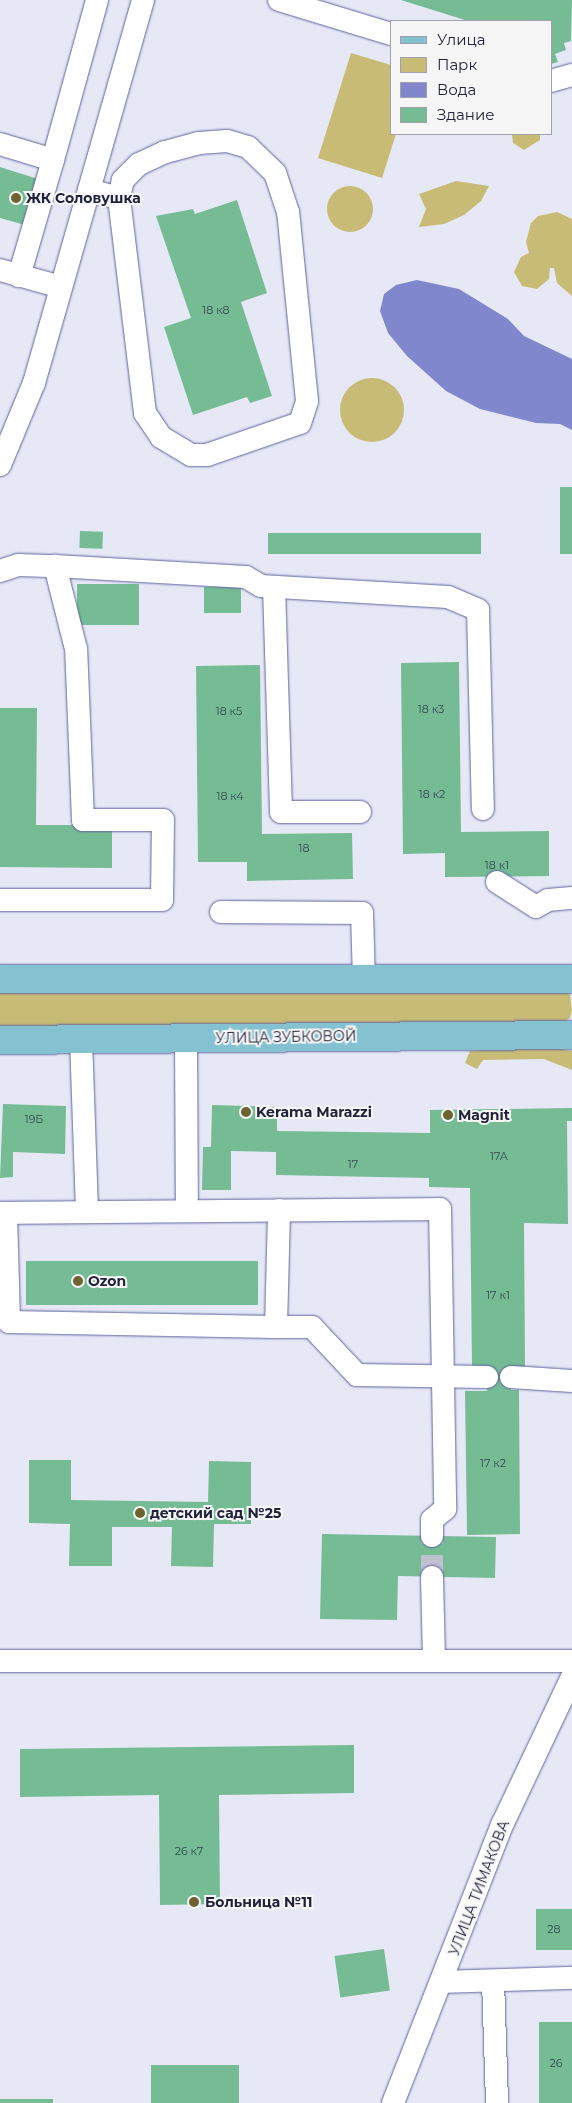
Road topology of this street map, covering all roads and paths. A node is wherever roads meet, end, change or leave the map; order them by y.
1 (97, 0) edge
2 (143, 0) edge
3 (280, 0) edge
4 (390, 34) edge
5 (572, 75) edge
6 (552, 81) edge
7 (0, 144) edge
8 (53, 160) junction
9 (89, 190) junction
10 (119, 198) junction
11 (10, 273) edge
12 (61, 287) junction
13 (0, 466) edge
14 (55, 566) junction
15 (0, 571) edge
16 (274, 587) junction
17 (483, 809) dead end
18 (360, 812) dead end
19 (497, 882) dead end
20 (572, 898) edge
21 (0, 900) edge
22 (221, 912) dead end
23 (0, 979) edge
24 (364, 979) junction
25 (572, 979) edge
26 (572, 1034) edge
27 (186, 1038) junction
28 (81, 1039) junction
29 (0, 1040) edge
30 (279, 1210) junction
31 (187, 1211) junction
32 (86, 1212) junction
33 (3, 1213) edge
34 (276, 1327) junction
35 (4, 1328) edge
36 (444, 1377) junction
37 (487, 1377) dead end
38 (511, 1377) dead end
39 (572, 1381) edge
40 (432, 1536) tunnel mouth
41 (432, 1577) tunnel mouth
42 (0, 1661) edge
43 (434, 1661) junction
44 (572, 1661) edge
45 (572, 1677) edge
46 (572, 1978) edge
47 (493, 1981) junction
48 (443, 1982) junction
49 (393, 2103) edge
50 (497, 2103) edge

1 - 8 street
2 - 9 street
3 - 4 street
5 - 6 street
7 - 8 street
8 - 11 street
9 - 10 street
9 - 12 street
10 - 10 street
11 - 12 street
12 - 13 street
14 - 15 street
14 - 16 street
14 - 21 street
16 - 17 street
16 - 18 street
19 - 20 street
22 - 24 street
23 - 24 main road
24 - 25 main road
26 - 27 main road, УЛИЦА ЗУБКОВОЙ
27 - 28 main road, УЛИЦА ЗУБКОВОЙ
27 - 31 street
28 - 29 main road, УЛИЦА ЗУБКОВОЙ
28 - 32 street
30 - 31 street
30 - 34 street
30 - 36 street
31 - 32 street
32 - 33 street
33 - 35 street
34 - 35 street
34 - 36 street
36 - 37 street
36 - 40 street
38 - 39 street
41 - 43 street
42 - 43 street
43 - 44 street
45 - 48 street, УЛИЦА ТИМАКОВА
46 - 47 street
47 - 48 street
47 - 50 street
48 - 49 street, УЛИЦА ТИМАКОВА

